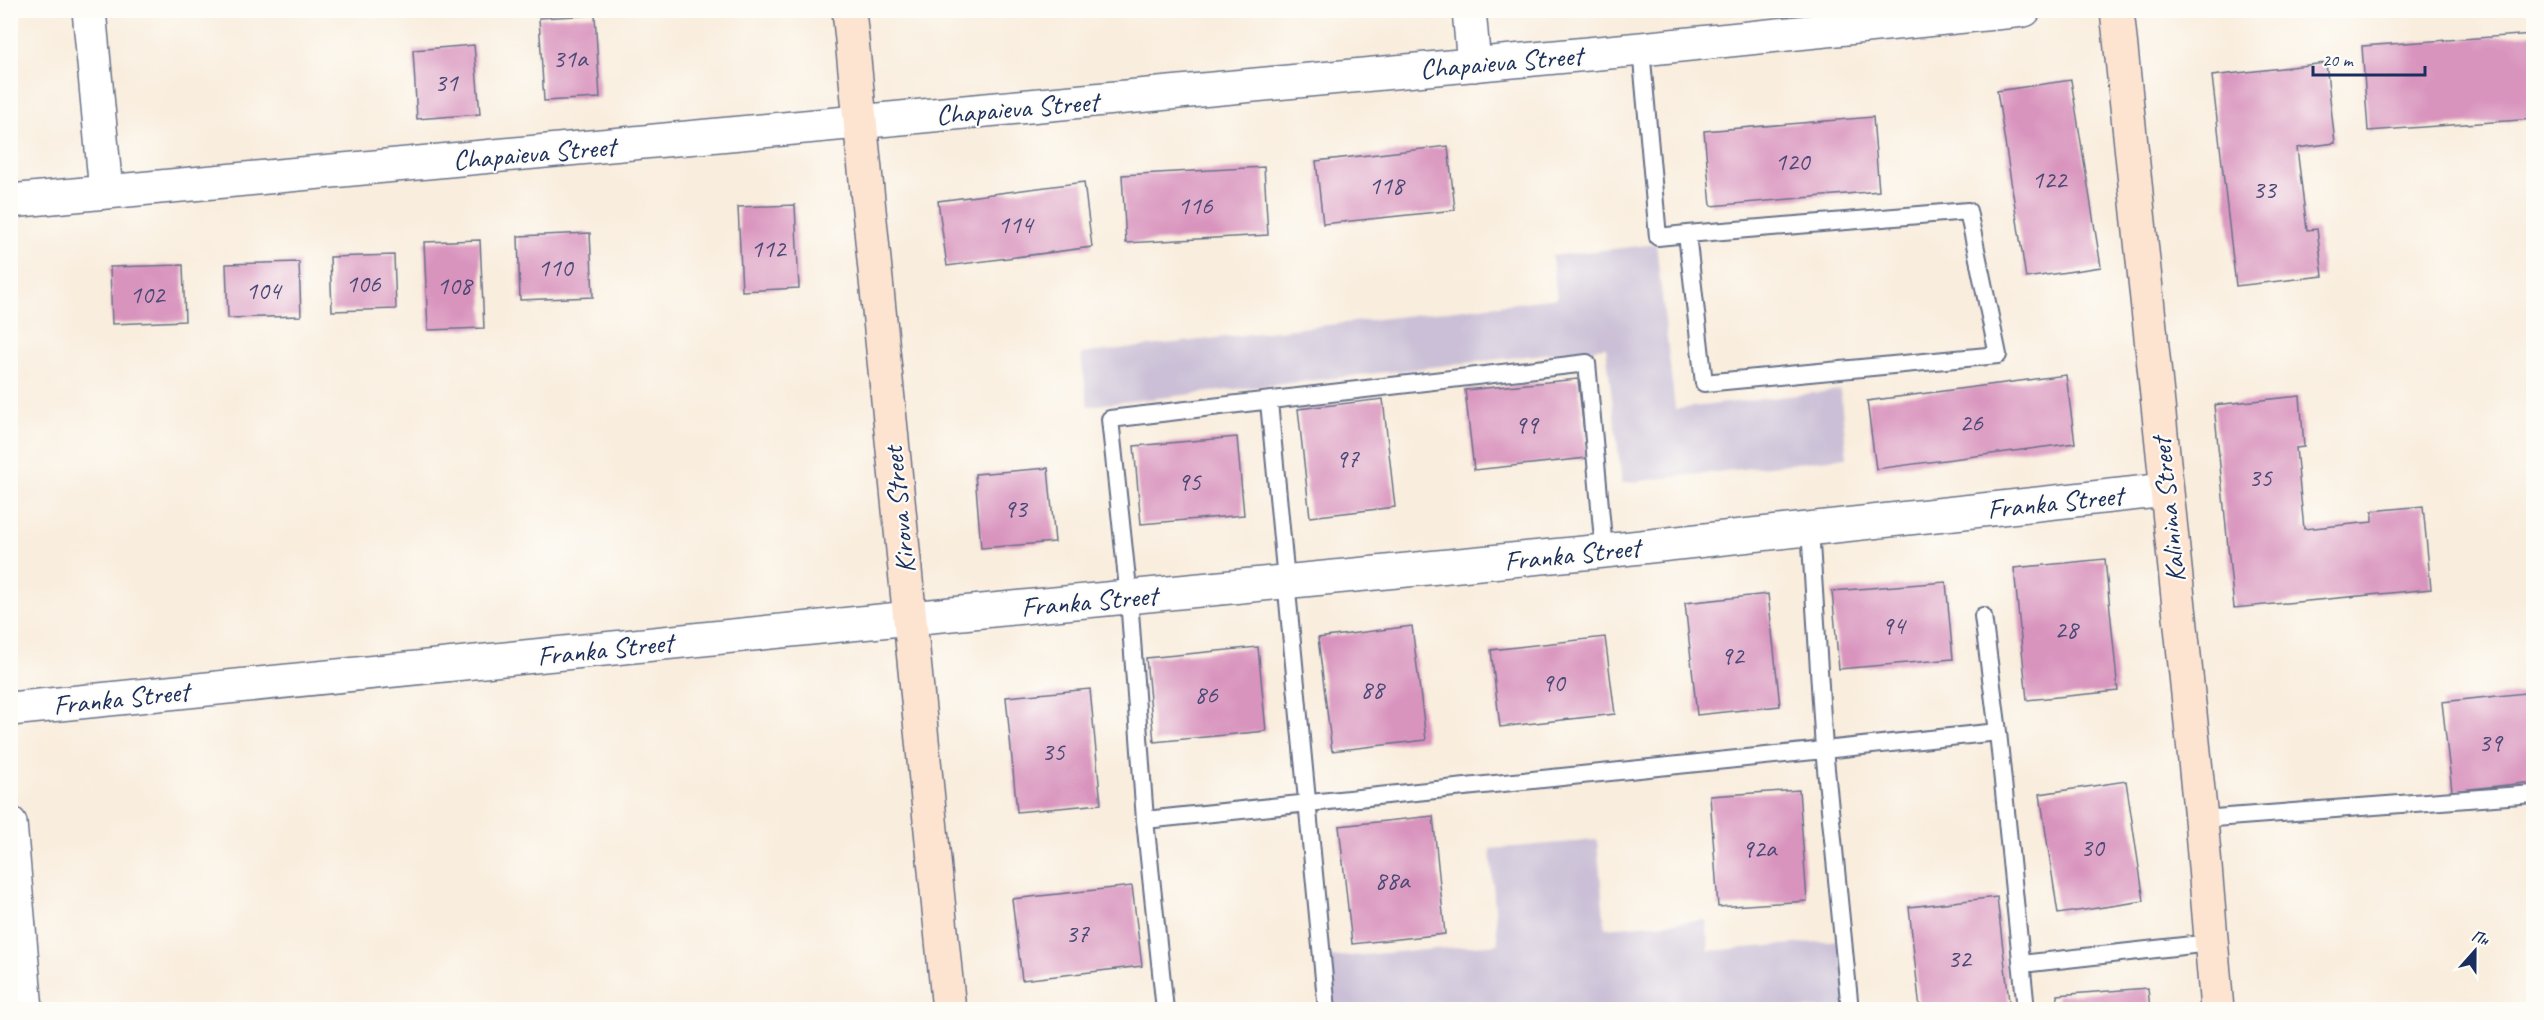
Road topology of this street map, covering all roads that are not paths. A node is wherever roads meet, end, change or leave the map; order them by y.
1 (89, 10) edge
2 (849, 10) edge
3 (1469, 10) edge
4 (2024, 10) edge
5 (2117, 10) edge
6 (1641, 49) junction
7 (1474, 65) junction
8 (859, 123) junction
9 (106, 192) junction
10 (10, 201) edge
11 (1687, 234) junction
12 (1269, 402) junction
13 (2166, 490) junction
14 (1810, 528) junction
15 (1604, 551) junction
16 (1287, 583) junction
17 (1129, 598) junction
18 (1983, 616) dead end
19 (910, 618) junction
20 (10, 709) edge
21 (1998, 732) junction
22 (1824, 749) junction
23 (2534, 794) edge
24 (1308, 801) junction
25 (2201, 819) junction
26 (1145, 820) junction
27 (10, 823) edge
28 (2210, 943) junction
29 (2022, 964) junction
30 (26, 1010) edge
31 (950, 1010) edge
32 (1165, 1010) edge
33 (1327, 1010) edge
34 (1850, 1010) edge
35 (2026, 1010) edge
36 (2217, 1010) edge

1 - 9 street
2 - 8 street, Kirova Street
3 - 7 street
4 - 6 street, Chapaieva Street
5 - 13 street, Kalinina Street
6 - 7 street, Chapaieva Street
6 - 11 lane
7 - 8 street, Chapaieva Street
8 - 9 street, Chapaieva Street
8 - 19 street, Kirova Street
9 - 10 street, Chapaieva Street
11 - 11 lane
12 - 15 lane
12 - 16 lane
12 - 17 lane
13 - 14 street, Franka Street
13 - 25 street, Kalinina Street
14 - 15 street, Franka Street
14 - 22 lane
15 - 16 street, Franka Street
16 - 17 street, Franka Street
16 - 24 lane
17 - 19 street, Franka Street
17 - 26 lane
18 - 21 lane
19 - 20 street, Franka Street
19 - 31 street, Kirova Street
21 - 22 lane
21 - 29 lane
22 - 24 lane
22 - 34 lane
23 - 25 lane
24 - 26 lane
24 - 33 lane
25 - 28 street, Kalinina Street
26 - 32 lane
27 - 30 street
28 - 29 lane
28 - 36 street, Kalinina Street
29 - 35 lane

